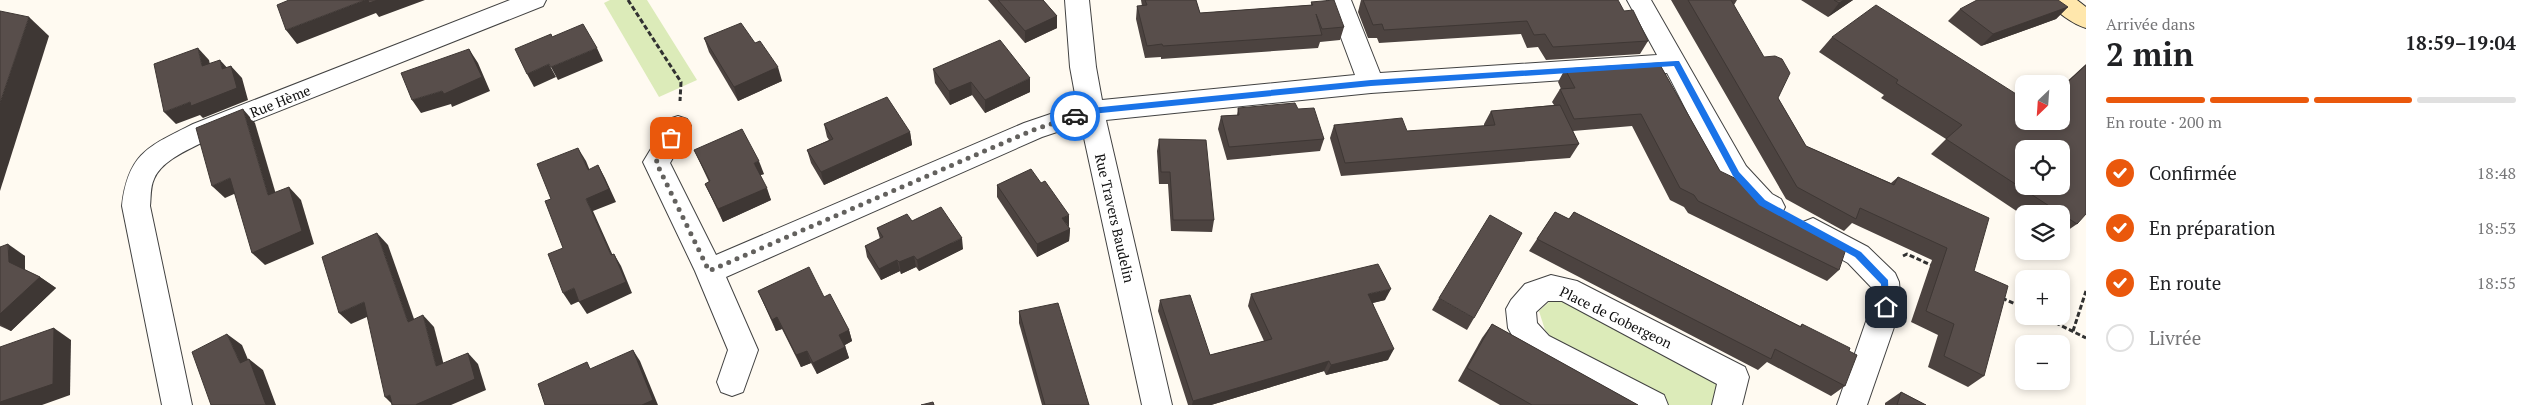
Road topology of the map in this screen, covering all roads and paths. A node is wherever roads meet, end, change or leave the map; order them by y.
1 (534, 0) edge
2 (628, 0) edge
3 (1077, 0) edge
4 (1339, 0) edge
5 (1639, 0) edge
6 (2060, 0) edge
7 (2086, 19) edge
8 (1676, 63) junction
9 (1371, 83) junction
10 (1091, 111) junction
11 (678, 126) joint
12 (1934, 266) dead end
13 (1873, 270) junction
14 (709, 271) junction
15 (2086, 291) edge
16 (1997, 295) edge
17 (2015, 304) edge
18 (2062, 325) edge
19 (2073, 330) junction
20 (2086, 338) edge
21 (732, 382) dead end
22 (177, 405) edge
23 (1157, 405) edge
24 (1653, 405) edge
25 (1727, 405) edge
26 (1852, 405) edge

1 - 22 street, Rue Hème
2 - 11 path
3 - 10 street, Rue Travers Baudelin
4 - 9 street
5 - 8 street
6 - 7 main road
8 - 9 street
8 - 13 street
9 - 10 street
10 - 14 street
10 - 23 street, Rue Travers Baudelin
11 - 14 street
12 - 13 path
13 - 26 street
14 - 21 street
15 - 19 path
16 - 17 path
18 - 19 path
19 - 20 path
24 - 25 street, Place de Gobergeon

